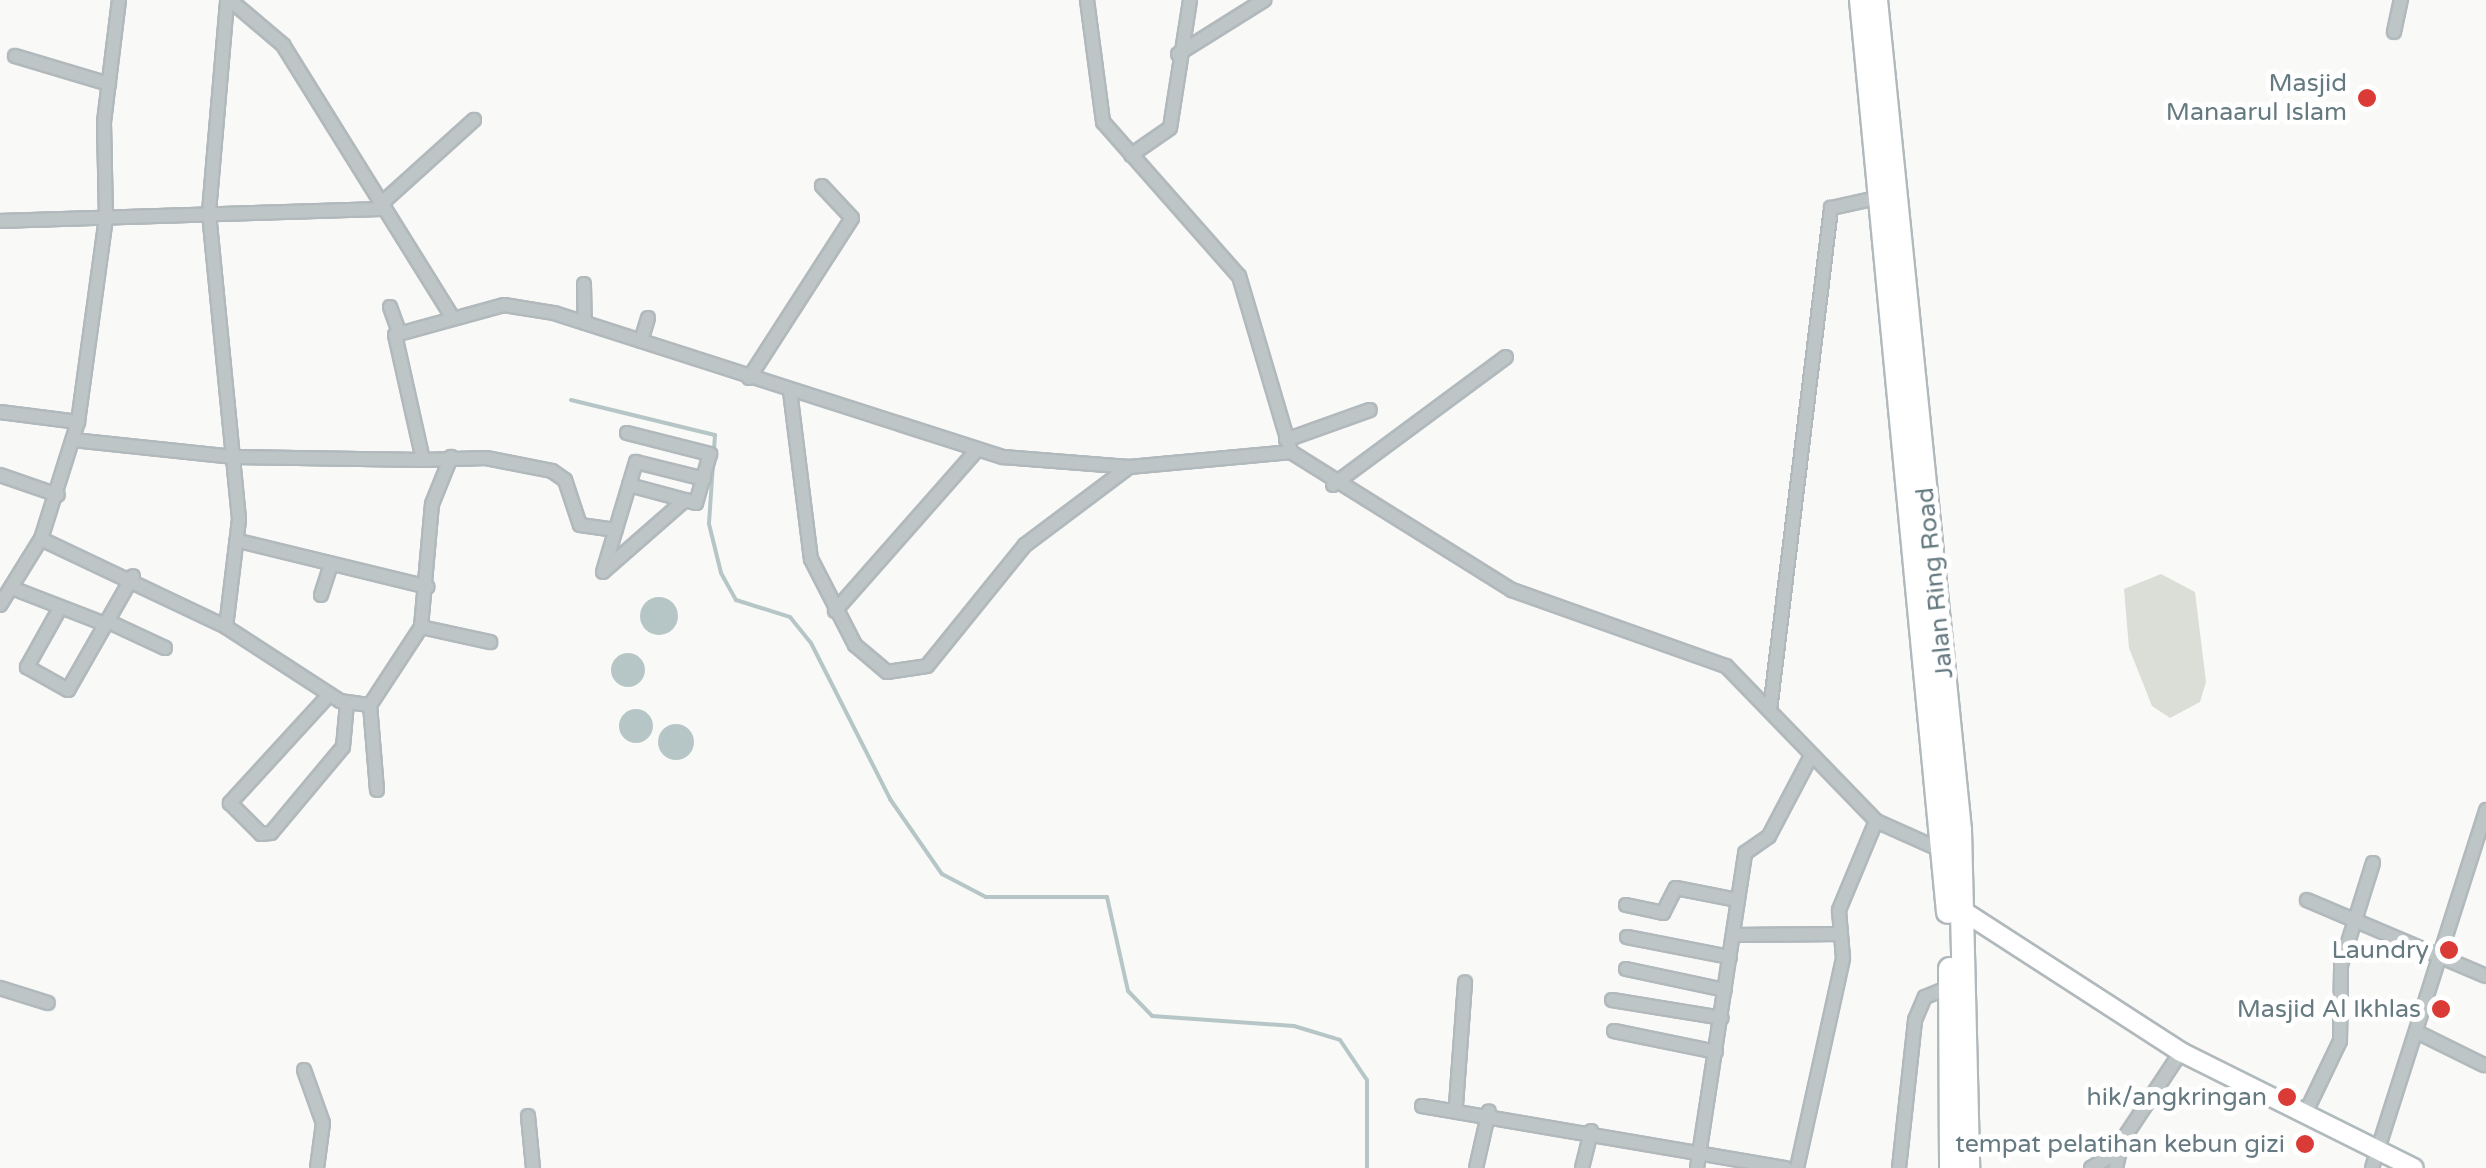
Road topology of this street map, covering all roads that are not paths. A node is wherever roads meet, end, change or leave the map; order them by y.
1 (119, 0) edge
2 (228, 0) edge
3 (1087, 0) edge
4 (1190, 0) edge
5 (1264, 0) edge
6 (1860, 0) edge
7 (1876, 0) edge
8 (2400, 0) edge
9 (2394, 32) dead end
10 (1178, 54) junction
11 (15, 56) dead end
12 (109, 84) junction
13 (1875, 98) junction
14 (474, 120) dead end
15 (1131, 156) junction
16 (822, 186) dead end
17 (1877, 198) junction
18 (382, 206) junction
19 (209, 212) junction
20 (106, 218) junction
21 (0, 221) edge
22 (584, 284) dead end
23 (390, 307) dead end
24 (452, 316) junction
25 (648, 318) dead end
26 (585, 322) junction
27 (398, 330) junction
28 (641, 342) junction
29 (1506, 357) dead end
30 (746, 378) junction
31 (790, 391) junction
32 (1370, 410) dead end
33 (0, 412) edge
34 (78, 422) junction
35 (626, 433) dead end
36 (73, 440) junction
37 (1288, 446) junction
38 (976, 451) junction
39 (234, 457) junction
40 (451, 457) junction
41 (423, 460) junction
42 (1128, 467) junction
43 (0, 475) edge
44 (704, 479) junction
45 (629, 484) junction
46 (1334, 486) junction
47 (58, 494) junction
48 (685, 500) junction
49 (616, 530) junction
50 (41, 539) junction
51 (239, 541) junction
52 (331, 564) junction
53 (133, 576) junction
54 (427, 587) junction
55 (12, 588) junction
56 (321, 595) dead end
57 (0, 606) edge
58 (60, 608) junction
59 (836, 611) junction
60 (106, 623) junction
61 (226, 626) junction
62 (421, 627) junction
63 (490, 642) dead end
64 (165, 648) dead end
65 (329, 694) junction
66 (346, 703) junction
67 (370, 705) junction
68 (1770, 710) junction
69 (1811, 756) junction
70 (377, 790) dead end
71 (2486, 810) edge
72 (1876, 821) junction
73 (1945, 852) junction
74 (2372, 863) dead end
75 (1738, 900) junction
76 (2306, 900) dead end
77 (1626, 905) dead end
78 (1963, 910) junction
79 (2357, 919) junction
80 (1841, 934) junction
81 (1733, 935) junction
82 (1627, 937) dead end
83 (1730, 957) junction
84 (2443, 957) junction
85 (1626, 969) dead end
86 (2486, 976) edge
87 (1465, 982) dead end
88 (0, 988) edge
89 (1950, 988) junction
90 (1724, 990) junction
91 (1612, 1000) dead end
92 (48, 1003) dead end
93 (1722, 1018) junction
94 (1614, 1031) dead end
95 (2417, 1032) junction
96 (1716, 1052) junction
97 (2181, 1052) junction
98 (2484, 1065) edge
99 (304, 1070) dead end
100 (1456, 1105) junction
101 (1422, 1106) dead end
102 (1489, 1111) junction
103 (2306, 1112) junction
104 (528, 1116) dead end
105 (1591, 1131) junction
106 (1700, 1149) junction
107 (2116, 1153) junction
108 (2375, 1159) edge
109 (317, 1168) edge
110 (533, 1168) edge
111 (1476, 1168) edge
112 (1582, 1168) edge
113 (1697, 1168) edge
114 (1786, 1168) edge
115 (1798, 1168) edge
116 (1899, 1168) edge
117 (1951, 1168) edge
118 (1968, 1168) edge
119 (2091, 1168) edge
120 (2116, 1168) edge
121 (2414, 1168) edge

1 - 12 street
2 - 18 street
2 - 19 street
3 - 15 street
4 - 10 street
5 - 10 street
6 - 13 highway, Jalan Ring Road
7 - 13 highway, Jalan Ring Road
8 - 9 street
10 - 15 street
11 - 12 street
12 - 20 street
13 - 17 highway, Jalan Ring Road
13 - 78 highway, Jalan Ring Road
14 - 18 street
15 - 37 street
16 - 30 street
17 - 68 street
17 - 73 highway, Jalan Ring Road
18 - 19 street
18 - 24 street
19 - 20 street
19 - 39 street
20 - 21 street
20 - 34 street
22 - 26 street
23 - 27 street
24 - 26 street
24 - 27 street
25 - 28 street
26 - 28 street
27 - 41 street
28 - 30 street
29 - 46 street
30 - 31 street
31 - 38 street
31 - 59 street
32 - 37 street
33 - 34 street
34 - 36 street
35 - 44 street
36 - 39 street
36 - 47 street
37 - 42 street
37 - 46 street
38 - 42 street
38 - 59 street
39 - 41 street
39 - 51 street
40 - 41 street
40 - 49 street
40 - 54 street
42 - 59 street
43 - 47 street
44 - 45 street
44 - 48 street
45 - 48 street
45 - 49 street
46 - 68 street
47 - 50 street
48 - 49 street
50 - 53 street
50 - 55 street
51 - 52 street
51 - 61 street
52 - 54 street
52 - 56 street
53 - 60 street
53 - 61 street
54 - 62 street
55 - 57 street
55 - 58 street
58 - 60 street
58 - 60 street
60 - 64 street
61 - 65 street
62 - 63 street
62 - 67 street
65 - 66 street
65 - 66 street
66 - 67 street
67 - 70 street
68 - 69 street
69 - 72 street
69 - 75 street
71 - 84 street
72 - 73 street
72 - 80 street
73 - 89 highway, Jalan Ring Road
74 - 79 street
75 - 77 street
75 - 81 street
76 - 79 street
78 - 97 street
78 - 118 highway, Jalan Ring Road
79 - 84 street
79 - 103 street
80 - 81 street
80 - 115 street
81 - 83 street
82 - 83 street
83 - 90 street
84 - 86 street
84 - 95 street
85 - 90 street
87 - 100 street
88 - 92 street
89 - 116 street
89 - 117 highway, Jalan Ring Road
90 - 93 street
91 - 93 street
93 - 96 street
94 - 96 street
95 - 98 street
95 - 108 street
96 - 106 street
97 - 103 street
97 - 107 street
99 - 109 street
100 - 101 street
100 - 102 street
102 - 105 street
102 - 111 street
103 - 108 street
104 - 110 street
105 - 106 street
105 - 112 street
106 - 113 street
106 - 114 street
107 - 119 street
107 - 120 street
108 - 121 street

